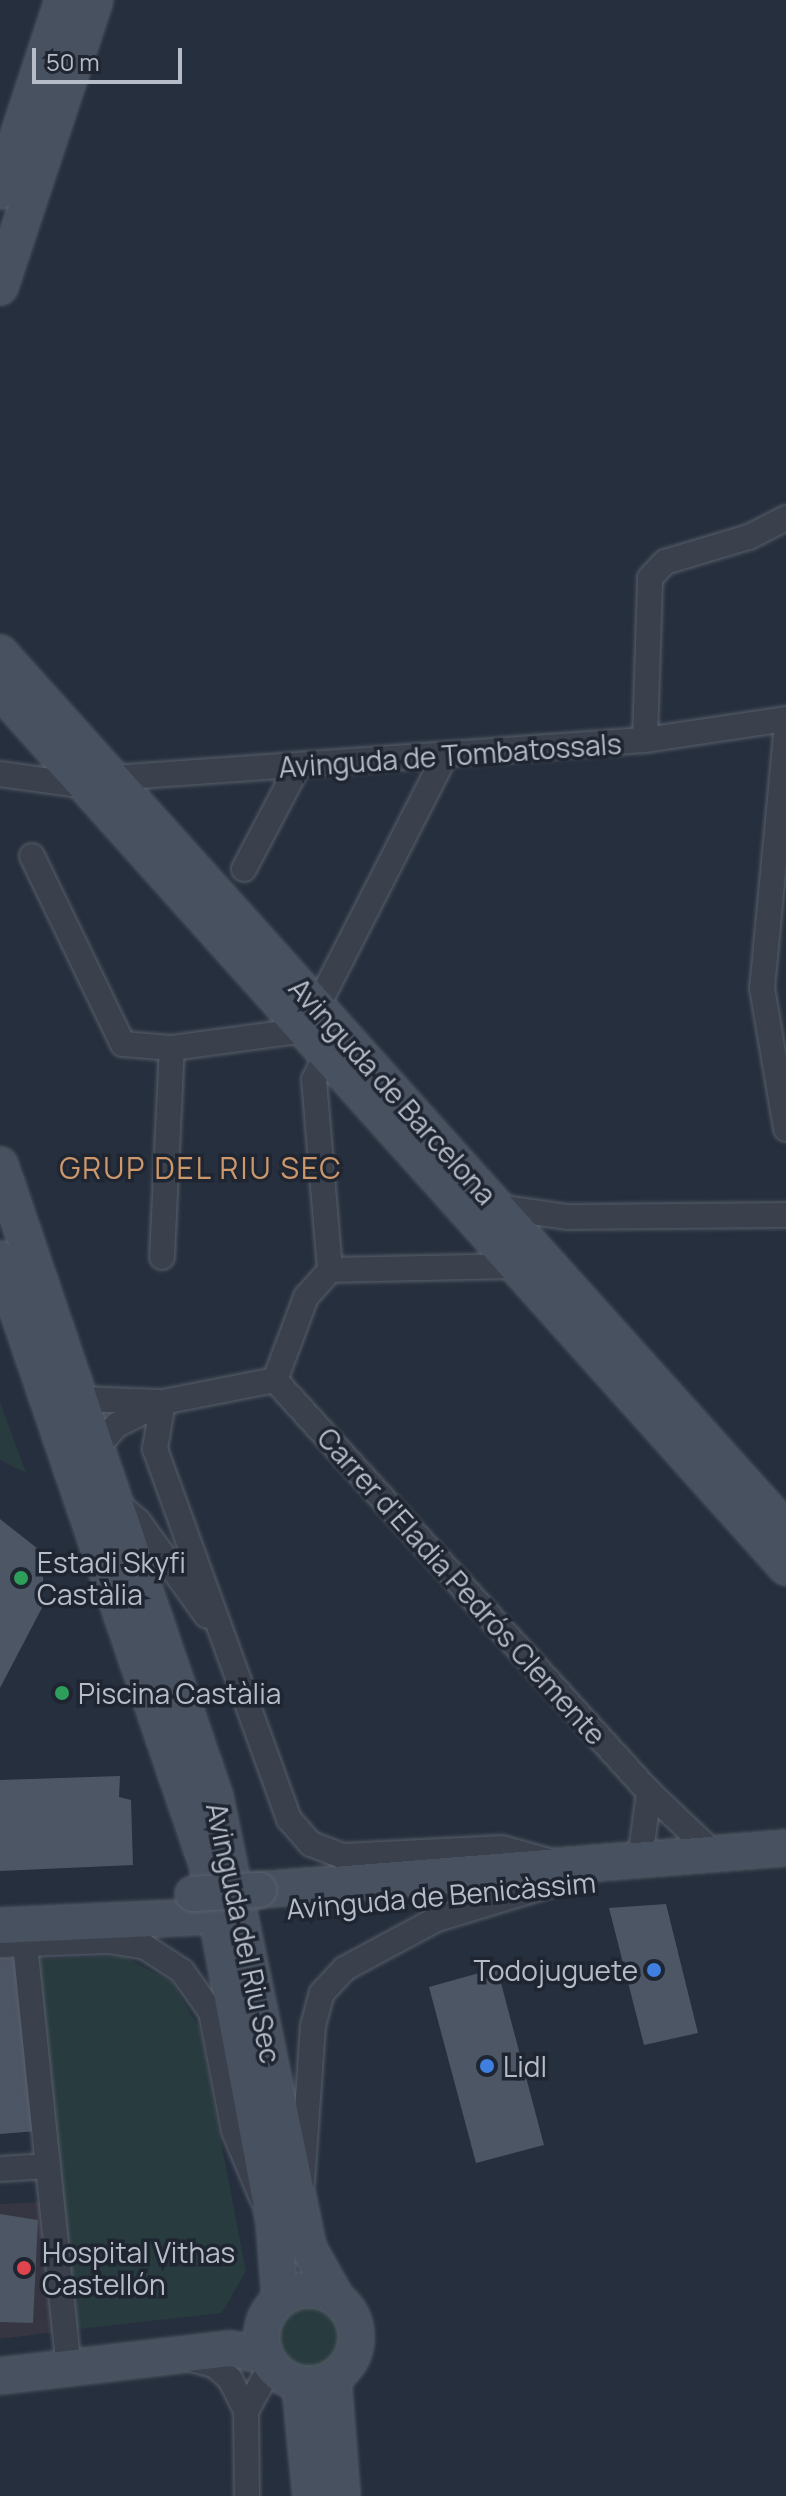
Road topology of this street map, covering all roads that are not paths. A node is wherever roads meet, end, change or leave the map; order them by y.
1 (63, 0) edge
2 (95, 0) edge
3 (0, 191) edge
4 (0, 287) edge
5 (786, 518) edge
6 (0, 653) edge
7 (0, 690) edge
8 (786, 719) edge
9 (786, 735) edge
10 (645, 740) junction
11 (42, 749) junction
12 (445, 756) junction
13 (298, 766) junction
14 (8, 775) edge
15 (99, 782) junction
16 (53, 783) junction
17 (32, 856) dead end
18 (244, 869) dead end
19 (316, 1030) junction
20 (172, 1048) junction
21 (786, 1129) edge
22 (0, 1165) edge
23 (497, 1207) junction
24 (568, 1217) junction
25 (782, 1220) edge
26 (162, 1257) dead end
27 (0, 1259) edge
28 (529, 1262) junction
29 (330, 1270) junction
30 (275, 1380) junction
31 (81, 1399) junction
32 (163, 1402) junction
33 (97, 1447) junction
34 (117, 1503) junction
35 (786, 1530) edge
36 (786, 1567) edge
37 (225, 1641) junction
38 (649, 1792) junction
39 (786, 1848) edge
40 (713, 1853) junction
41 (640, 1859) junction
42 (786, 1872) edge
43 (563, 1873) junction
44 (0, 1903) edge
45 (194, 1905) junction
46 (12, 1935) edge
47 (0, 1945) edge
48 (40, 2167) junction
49 (0, 2169) edge
50 (286, 2213) junction
51 (334, 2294) junction
52 (277, 2351) junction
53 (177, 2355) junction
54 (69, 2368) junction
55 (0, 2376) edge
56 (333, 2378) junction
57 (246, 2411) junction
58 (247, 2496) edge
59 (311, 2496) edge
60 (342, 2496) edge

1 - 3 main road
2 - 4 main road
5 - 10 street
6 - 15 main road, Avinguda de Barcelona
7 - 11 main road, Avinguda de Barcelona
8 - 10 street, Avinguda de Tombatossals
9 - 21 street
10 - 12 street, Avinguda de Tombatossals
11 - 14 street
11 - 15 main road, Avinguda de Barcelona
11 - 16 street, Avinguda de Barcelona
12 - 13 street, Avinguda de Tombatossals
12 - 19 street
13 - 15 street, Avinguda de Tombatossals
13 - 18 street
14 - 16 street, Avinguda de Tombatossals
15 - 16 street, Avinguda de Tombatossals
15 - 19 main road, Avinguda de Barcelona
17 - 20 street
19 - 20 street
19 - 23 main road, Avinguda de Barcelona
19 - 28 main road, Avinguda de Barcelona
19 - 29 street
20 - 26 street
22 - 31 main road, Avinguda del Riu Sec
23 - 24 street
23 - 28 main road, Avinguda de Barcelona
24 - 25 street
24 - 28 street
27 - 50 main road, Avinguda del Riu Sec
28 - 29 street
28 - 35 main road, Avinguda de Barcelona
28 - 36 main road, Avinguda de Barcelona
29 - 30 street
30 - 32 street
30 - 38 street, Carrer d'Eladia Pedrós Clemente
31 - 32 street
31 - 33 main road, Avinguda del Riu Sec
32 - 33 street
32 - 37 street
33 - 34 main road, Avinguda del Riu Sec
34 - 37 street
34 - 50 main road, Avinguda del Riu Sec
37 - 43 street, Avinguda de Benicàssim
38 - 40 street, Carrer d'Eladia Pedrós Clemente
38 - 41 street
39 - 40 main road, Avinguda de Benicàssim
40 - 41 main road, Avinguda de Benicàssim
41 - 43 main road, Avinguda de Benicàssim
42 - 43 main road, Avinguda de Benicàssim
43 - 45 main road, Avinguda de Benicàssim
43 - 50 street
44 - 45 main road, Avinguda de Benicàssim
45 - 46 main road, Avinguda de Benicàssim
46 - 47 street
46 - 48 street
46 - 50 street
48 - 49 street
48 - 54 street
50 - 51 main road, Avinguda del Riu Sec
50 - 52 main road, Avinguda del Riu Sec
51 - 52 main road
51 - 56 main road
52 - 53 main road
52 - 56 main road
52 - 57 street
52 - 59 main road, Avinguda del Riu Sec
53 - 54 main road
53 - 57 street
54 - 55 main road
56 - 60 main road
57 - 58 street

